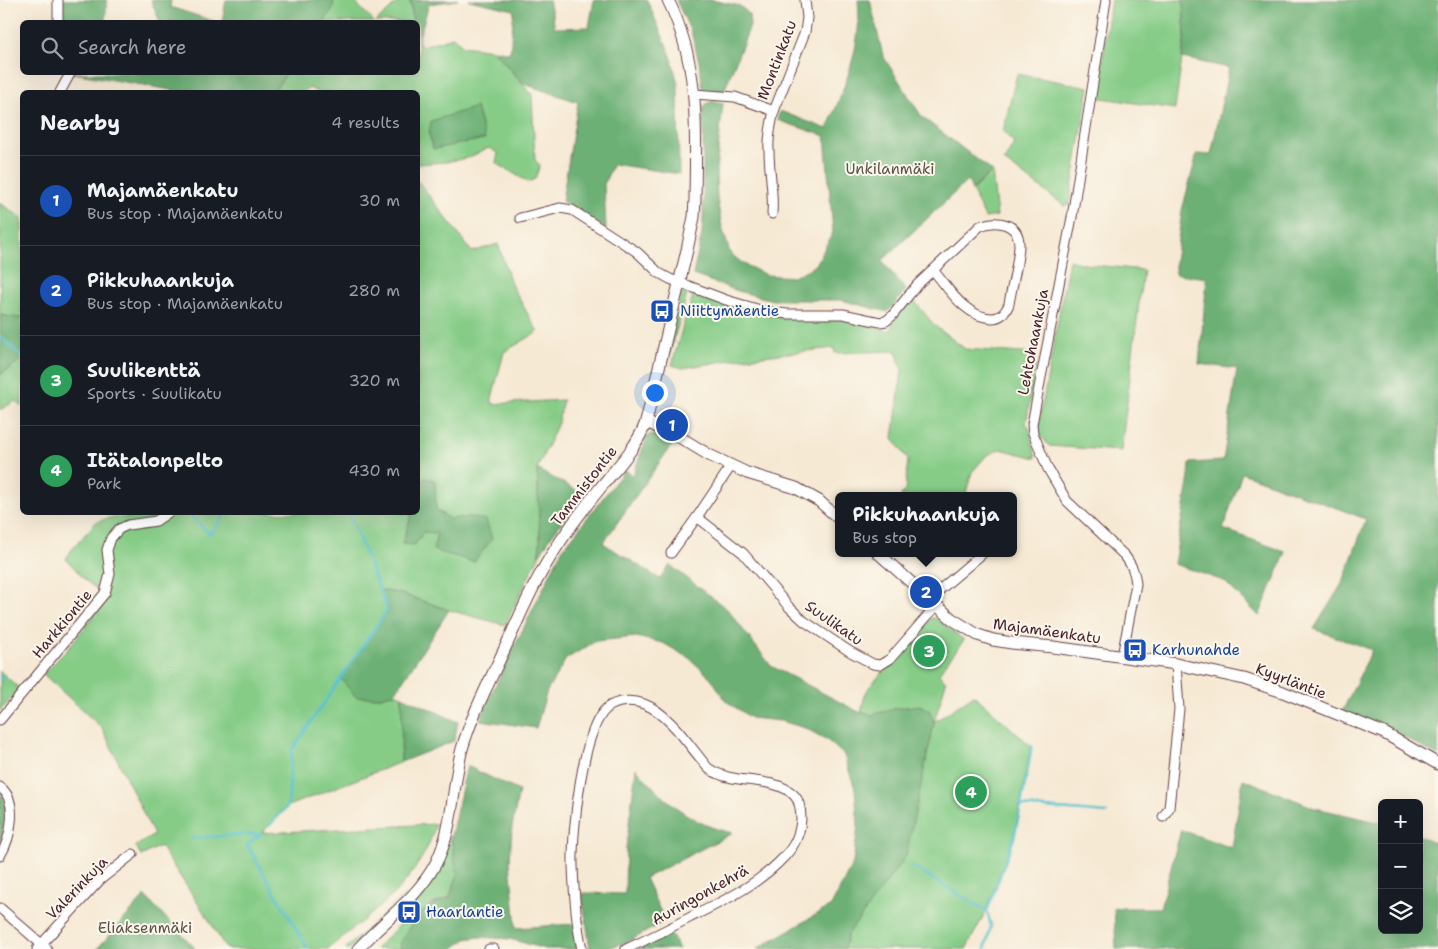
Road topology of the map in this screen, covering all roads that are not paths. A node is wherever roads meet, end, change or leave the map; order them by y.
1 (58, 0) edge
2 (668, 0) edge
3 (805, 0) edge
4 (1106, 0) edge
5 (58, 20) edge
6 (69, 75) edge
7 (61, 90) edge
8 (694, 94) junction
9 (774, 111) junction
10 (772, 214) dead end
11 (520, 218) dead end
12 (934, 270) junction
13 (680, 283) junction
14 (646, 422) junction
15 (731, 466) junction
16 (165, 515) edge
17 (835, 515) edge
18 (697, 518) junction
19 (671, 553) dead end
20 (882, 557) edge
21 (979, 557) edge
22 (933, 602) junction
23 (1122, 656) junction
24 (1176, 664) junction
25 (0, 720) edge
26 (1438, 764) edge
27 (0, 787) edge
28 (1163, 817) dead end
29 (133, 854) dead end
30 (0, 856) edge
31 (0, 908) edge
32 (42, 947) edge
33 (360, 948) edge
34 (489, 949) edge
35 (494, 949) edge
36 (582, 949) edge
37 (626, 949) edge

1 - 5 street
2 - 8 street, Tammistontie
3 - 9 street, Montinkatu
4 - 23 street, Lehtohaankuja
6 - 7 street
8 - 9 street, Montinkatu
8 - 13 street, Tammistontie
9 - 10 street
11 - 13 street
12 - 12 street
12 - 13 street
13 - 14 street, Tammistontie
14 - 15 street
14 - 33 street, Tammistontie
15 - 17 street
15 - 18 street
16 - 25 street, Harkkiontie
18 - 19 street
18 - 22 street, Suulikatu
20 - 22 street, Majamäenkatu
21 - 22 street, Suulikatu
22 - 23 street, Majamäenkatu
23 - 24 street, Kyyrläntie
24 - 26 street, Kyyrläntie
24 - 28 street
27 - 30 street
29 - 32 street, Valerinkuja
31 - 32 street
34 - 35 street
36 - 37 street, Auringonkehrä

